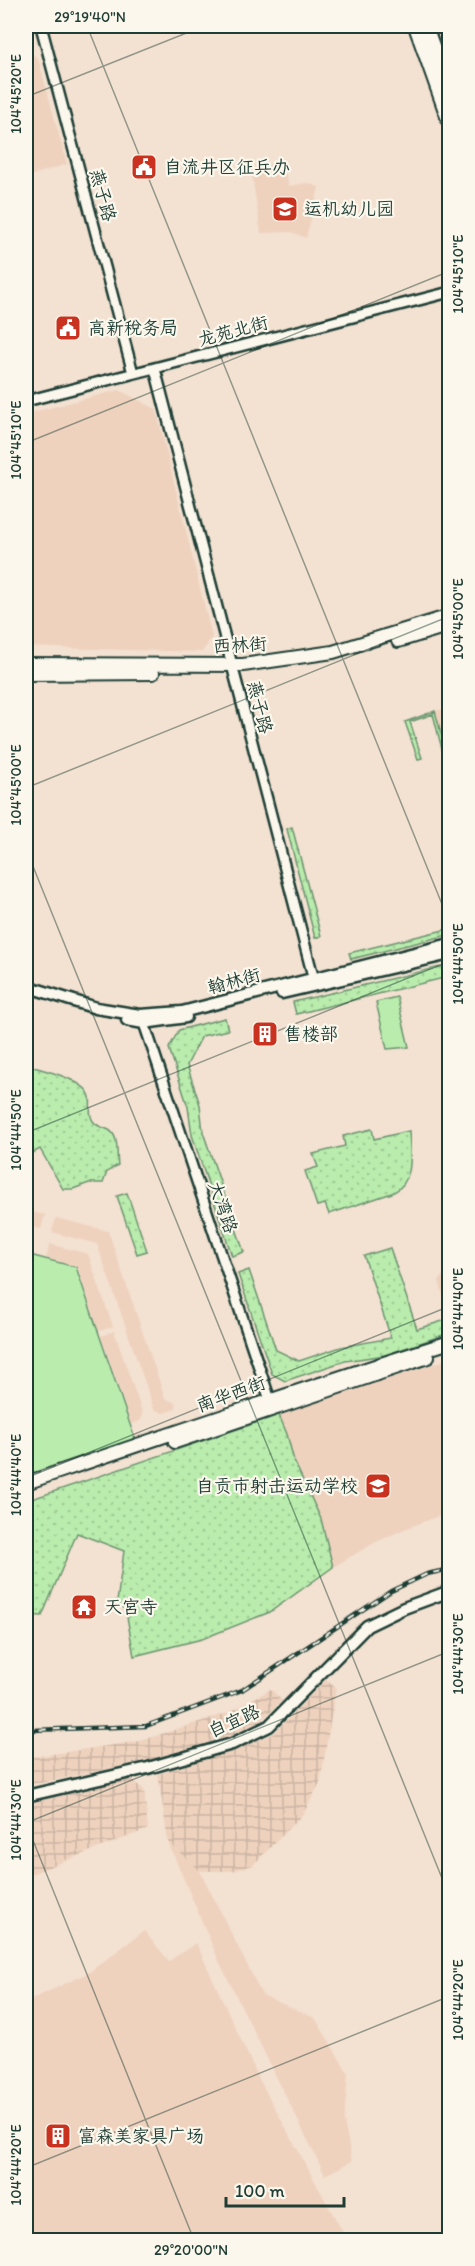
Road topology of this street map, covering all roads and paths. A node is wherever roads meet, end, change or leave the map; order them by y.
1 (41, 26) edge
2 (415, 26) edge
3 (426, 26) edge
4 (450, 94) edge
5 (450, 125) edge
6 (450, 292) edge
7 (154, 369) junction
8 (133, 373) junction
9 (26, 401) edge
10 (450, 616) edge
11 (450, 625) edge
12 (26, 664) edge
13 (234, 669) junction
14 (26, 674) edge
15 (450, 944) edge
16 (450, 954) edge
17 (314, 981) junction
18 (26, 986) edge
19 (26, 993) edge
20 (144, 1019) junction
21 (450, 1342) edge
22 (450, 1350) edge
23 (272, 1404) junction
24 (26, 1483) edge
25 (26, 1491) edge
26 (450, 1591) edge
27 (26, 1796) edge

1 - 8 street, 燕子路
2 - 5 main road
3 - 4 main road
6 - 7 street, 龙苑北街
7 - 8 street, 龙苑北街
7 - 13 street, 燕子路
8 - 9 street, 龙苑北街
10 - 13 main road, 西林街
11 - 13 main road, 西林街
12 - 13 main road, 西林街
13 - 14 main road, 西林街
13 - 17 street, 燕子路
15 - 17 street, 翰林街
16 - 17 street, 翰林街
17 - 20 street, 翰林街
18 - 20 street, 翰林街
19 - 20 street, 翰林街
20 - 23 street, 大湾路
21 - 23 main road, 南华西街
22 - 23 main road, 南华西街
23 - 24 main road, 南华西街
23 - 25 main road, 南华西街
26 - 27 street, 自宜路

